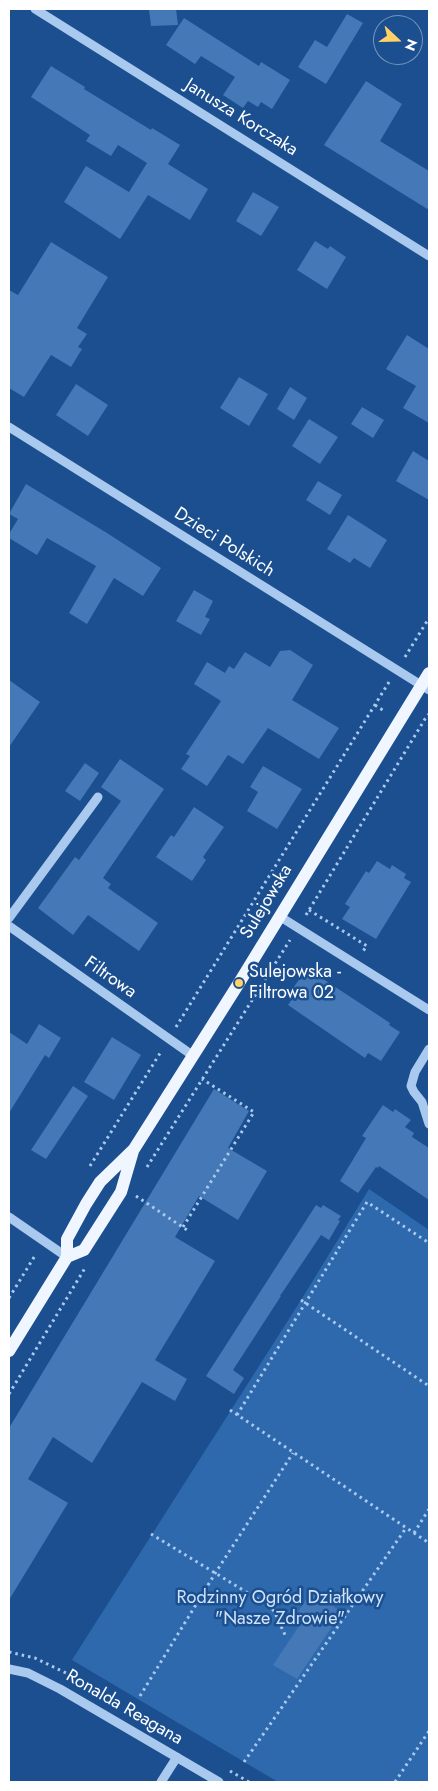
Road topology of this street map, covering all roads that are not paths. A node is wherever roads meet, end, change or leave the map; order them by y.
1 (35, 9) edge
2 (429, 256) edge
3 (9, 427) edge
4 (429, 673) edge
5 (425, 688) edge
6 (98, 797) dead end
7 (279, 916) junction
8 (9, 918) edge
9 (9, 926) edge
10 (429, 1010) edge
11 (429, 1049) edge
12 (192, 1055) junction
13 (429, 1124) edge
14 (134, 1149) junction
15 (9, 1217) edge
16 (67, 1256) junction
17 (9, 1351) edge
18 (9, 1669) edge
19 (177, 1757) junction
20 (161, 1782) edge
21 (219, 1782) edge

1 - 2 street, Janusza Korczaka
3 - 5 street, Dzieci Polskich
4 - 5 main road, Sulejowska
5 - 7 main road, Sulejowska
6 - 8 street
7 - 10 street
7 - 12 main road, Sulejowska
9 - 12 street, Filtrowa
11 - 13 street
12 - 14 main road, Sulejowska
14 - 16 main road, Sulejowska
14 - 16 main road, Sulejowska
15 - 16 street
16 - 17 main road, Sulejowska
18 - 19 street, Ronalda Reagana
19 - 20 street
19 - 21 street, Ronalda Reagana

